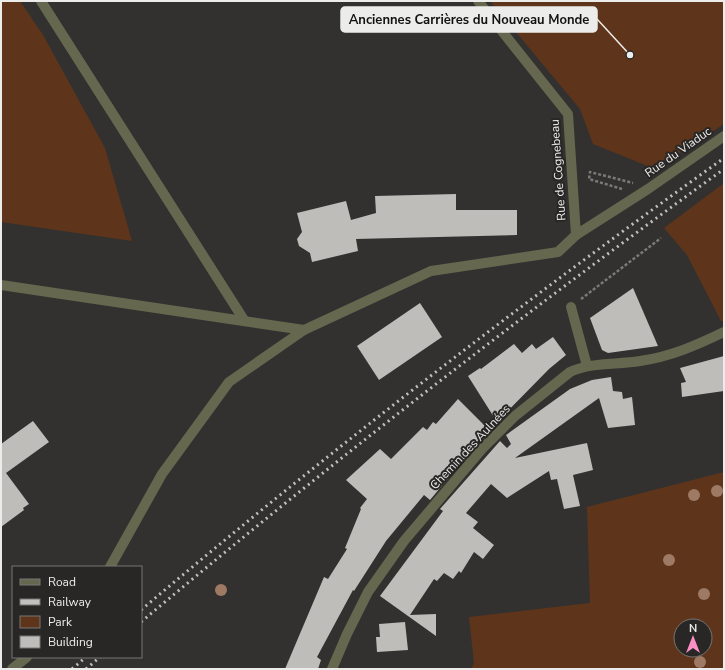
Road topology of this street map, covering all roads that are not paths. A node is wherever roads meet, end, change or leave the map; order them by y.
1 (41, 1) edge
2 (478, 1) edge
3 (724, 136) edge
4 (648, 189) joint
5 (576, 235) junction
6 (1, 285) edge
7 (571, 307) road end
8 (244, 320) junction
9 (304, 330) junction
10 (724, 332) edge
11 (587, 366) junction
12 (111, 566) edge
13 (27, 658) edge
14 (12, 669) edge
15 (332, 669) edge

1 - 8 street
2 - 5 street, Rue de Cognebeau
3 - 4 street, Rue du Viaduc
4 - 5 street, Rue de Cognebeau
5 - 9 street
6 - 8 street
7 - 11 street
8 - 9 street
9 - 12 street
10 - 11 street, Chemin des Aulnées
11 - 15 street, Chemin des Aulnées
13 - 14 street

